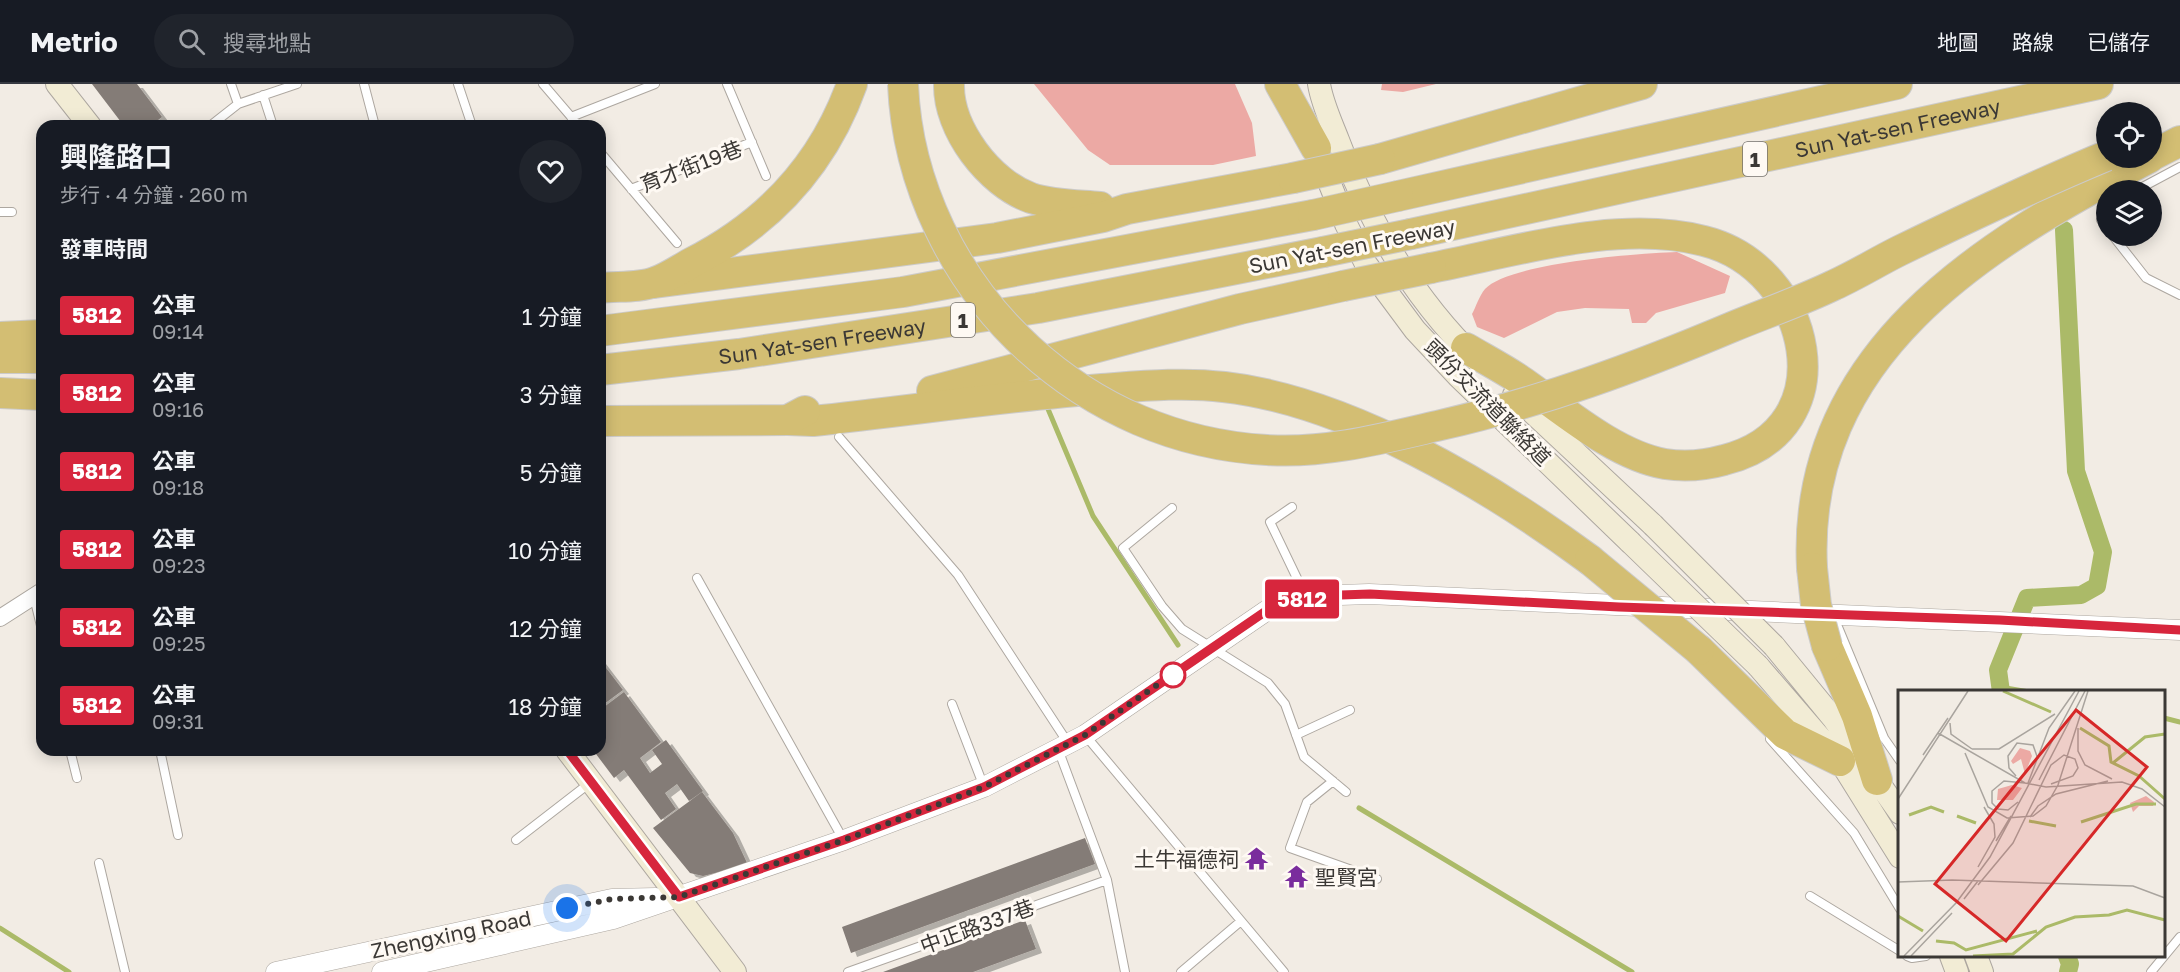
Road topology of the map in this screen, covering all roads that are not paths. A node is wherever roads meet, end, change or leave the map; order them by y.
1 (57, 84) edge
2 (231, 84) edge
3 (297, 84) edge
4 (364, 84) edge
5 (458, 84) edge
6 (543, 84) edge
7 (655, 84) edge
8 (727, 84) edge
9 (852, 84) edge
10 (903, 84) edge
11 (949, 84) edge
12 (1280, 84) edge
13 (1296, 84) edge
14 (1319, 84) edge
15 (1586, 84) edge
16 (1642, 84) edge
17 (1897, 84) edge
18 (2098, 84) edge
19 (263, 95) junction
20 (238, 104) junction
21 (1562, 106) junction
22 (571, 117) junction
23 (85, 120) edge
24 (218, 120) edge
25 (271, 120) edge
26 (373, 120) edge
27 (470, 120) edge
28 (574, 120) edge
29 (2180, 126) edge
30 (2162, 133) edge
31 (2180, 141) edge
32 (752, 142) junction
33 (1316, 148) junction
34 (2162, 151) edge
35 (606, 159) edge
36 (2096, 160) edge
37 (2180, 167) edge
38 (2129, 168) edge
39 (765, 176) dead end
40 (2156, 180) edge
41 (631, 189) junction
42 (1127, 209) junction
43 (0, 212) edge
44 (12, 212) dead end
45 (677, 243) dead end
46 (2121, 246) edge
47 (654, 283) junction
48 (606, 287) edge
49 (2180, 295) edge
50 (606, 330) edge
51 (36, 335) edge
52 (0, 337) edge
53 (1466, 348) junction
54 (0, 358) edge
55 (36, 358) edge
56 (606, 369) edge
57 (0, 393) edge
58 (36, 394) edge
59 (788, 420) junction
60 (606, 421) edge
61 (839, 437) dead end
62 (1292, 507) dead end
63 (1172, 508) dead end
64 (697, 578) dead end
65 (36, 595) edge
66 (1306, 597) junction
67 (1637, 608) junction
68 (1833, 615) junction
69 (0, 618) edge
70 (2180, 630) edge
71 (1662, 632) dead end
72 (1211, 648) junction
73 (951, 704) dead end
74 (1350, 710) dead end
75 (1761, 730) dead end
76 (1296, 735) junction
77 (1070, 742) junction
78 (72, 756) edge
79 (161, 756) edge
80 (572, 756) edge
81 (1840, 761) junction
82 (1888, 771) edge
83 (77, 778) dead end
84 (1333, 781) junction
85 (591, 782) junction
86 (984, 787) junction
87 (1346, 792) dead end
88 (1898, 809) edge
89 (178, 835) dead end
90 (516, 840) dead end
91 (844, 840) junction
92 (1898, 855) edge
93 (99, 863) dead end
94 (1377, 879) dead end
95 (1107, 880) junction
96 (1810, 896) dead end
97 (679, 897) junction
98 (1898, 907) edge
99 (1241, 921) junction
100 (2180, 937) edge
101 (1898, 950) edge
102 (2165, 955) edge
103 (1951, 957) edge
104 (1976, 957) edge
105 (2163, 957) edge
106 (125, 972) edge
107 (276, 972) edge
108 (382, 972) edge
109 (735, 972) edge
110 (848, 972) edge
111 (1125, 972) edge
112 (1181, 972) edge
113 (1284, 972) edge
114 (1958, 972) edge
115 (1982, 972) edge
116 (2151, 972) edge

1 - 23 main road
2 - 20 lane
3 - 19 lane
4 - 26 lane
5 - 27 lane
6 - 22 lane
7 - 22 lane
8 - 32 lane
9 - 47 highway
10 - 36 highway, bridge
11 - 42 highway
12 - 33 highway
13 - 33 main road, 頭份交流道聯絡道
14 - 53 main road, 頭份交流道聯絡道
15 - 21 highway
16 - 21 highway
17 - 50 highway, Sun Yat-sen Freeway / 1, bridge
18 - 56 highway, Sun Yat-sen Freeway / 1, bridge
19 - 20 lane
19 - 25 lane
20 - 24 lane
21 - 42 highway, bridge
22 - 28 lane
29 - 30 highway
31 - 34 highway
32 - 39 lane
32 - 41 lane, 育才街19巷
33 - 81 main road, 頭份交流道聯絡道, bridge
35 - 41 lane
37 - 40 lane
38 - 82 highway, bridge
41 - 45 lane
42 - 47 highway
43 - 44 lane
46 - 49 lane
47 - 48 highway
51 - 52 highway
53 - 59 highway, bridge
53 - 82 main road, 頭份交流道聯絡道, bridge
54 - 55 highway
57 - 58 highway
59 - 60 highway
59 - 81 highway, bridge
61 - 77 lane
62 - 66 lane
63 - 72 lane
64 - 91 lane
65 - 69 street
66 - 67 street
66 - 72 street
67 - 68 street
67 - 71 lane
68 - 70 street
68 - 82 lane
72 - 76 lane
72 - 77 street
73 - 86 lane
74 - 76 lane
75 - 98 lane
76 - 84 lane
77 - 86 street
77 - 95 lane
77 - 99 lane
78 - 83 lane
79 - 89 lane
80 - 85 main road
81 - 92 main road, 頭份交流道聯絡道
82 - 88 main road, 頭份交流道聯絡道
84 - 87 lane
84 - 94 lane
85 - 90 lane
85 - 97 main road
86 - 91 street
91 - 97 street
93 - 106 lane
95 - 110 lane, 中正路337巷
95 - 111 lane
96 - 101 lane
97 - 107 street, Zhengxing Road
97 - 108 street, Zhengxing Road
97 - 109 main road
99 - 112 lane
99 - 113 lane
100 - 102 lane
103 - 114 main road
104 - 115 main road
105 - 116 lane

